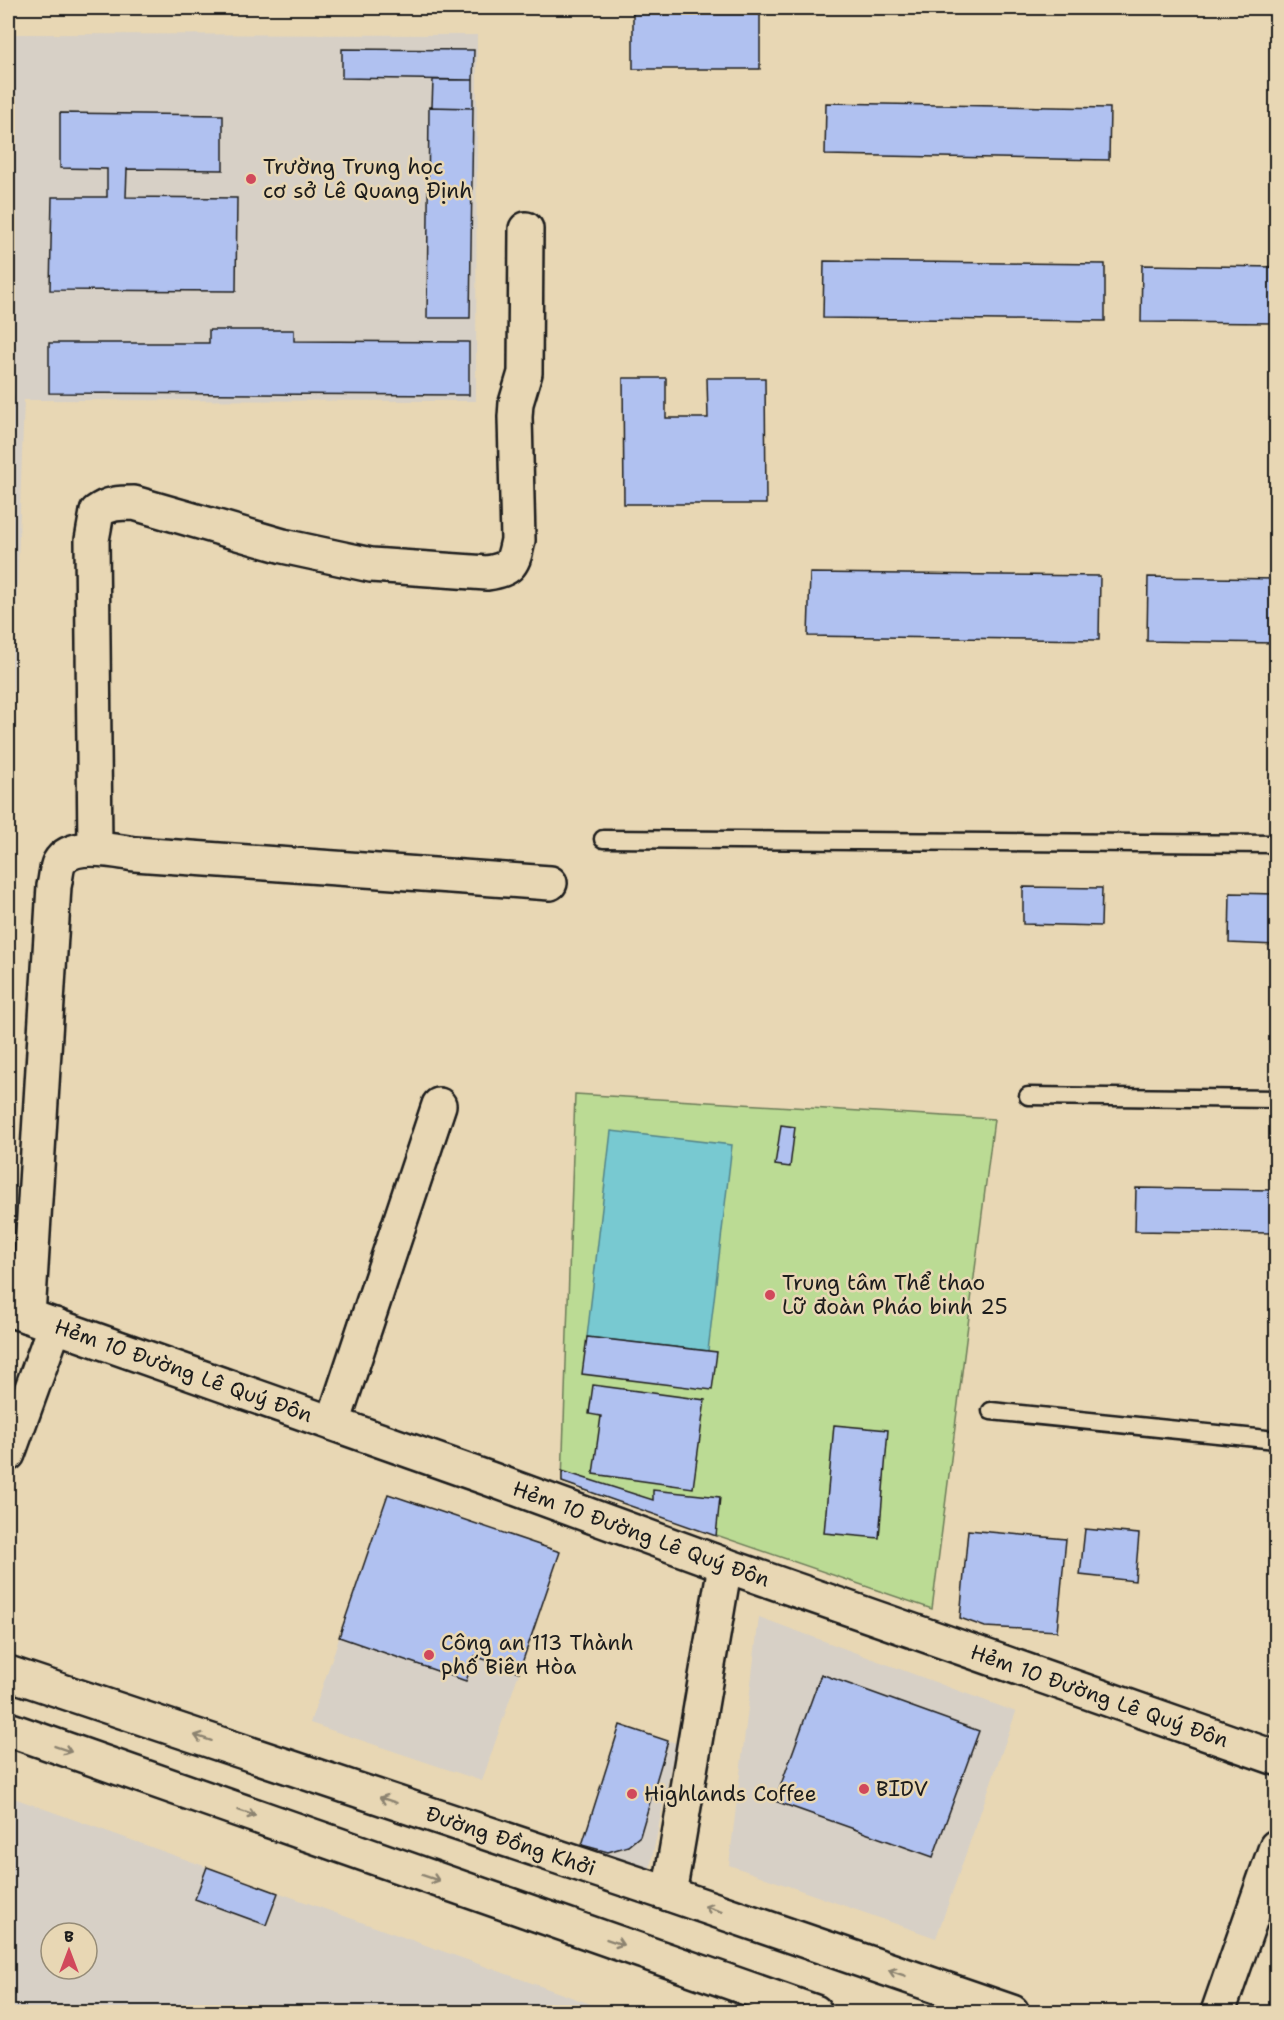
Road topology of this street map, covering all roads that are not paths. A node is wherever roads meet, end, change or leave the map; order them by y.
1 (526, 229) dead end
2 (603, 839) dead end
3 (1276, 844) edge
4 (95, 848) junction
5 (550, 883) dead end
6 (1028, 1096) dead end
7 (1276, 1099) edge
8 (439, 1105) dead end
9 (30, 1317) edge
10 (991, 1410) dead end
11 (333, 1423) junction
12 (1276, 1440) edge
13 (8, 1454) edge
14 (725, 1565) junction
15 (8, 1673) edge
16 (8, 1729) edge
17 (1276, 1758) edge
18 (1276, 1846) edge
19 (669, 1894) junction
20 (941, 2001) edge
21 (815, 2013) edge
22 (1012, 2013) edge
23 (1218, 2013) edge

1 - 4 street
2 - 3 lane
4 - 5 street
4 - 9 street
6 - 7 lane
8 - 11 street
9 - 11 street, Hẻm 10 Đường Lê Quý Đôn
9 - 13 street
10 - 12 lane
11 - 14 street, Hẻm 10 Đường Lê Quý Đôn
14 - 17 street, Hẻm 10 Đường Lê Quý Đôn
14 - 19 street
19 -> 15 street, Đường Đồng Khởi
16 -> 21 street
18 - 23 street
20 -> 19 street, Đường Đồng Khởi
20 - 22 street, Đường Đồng Khởi

